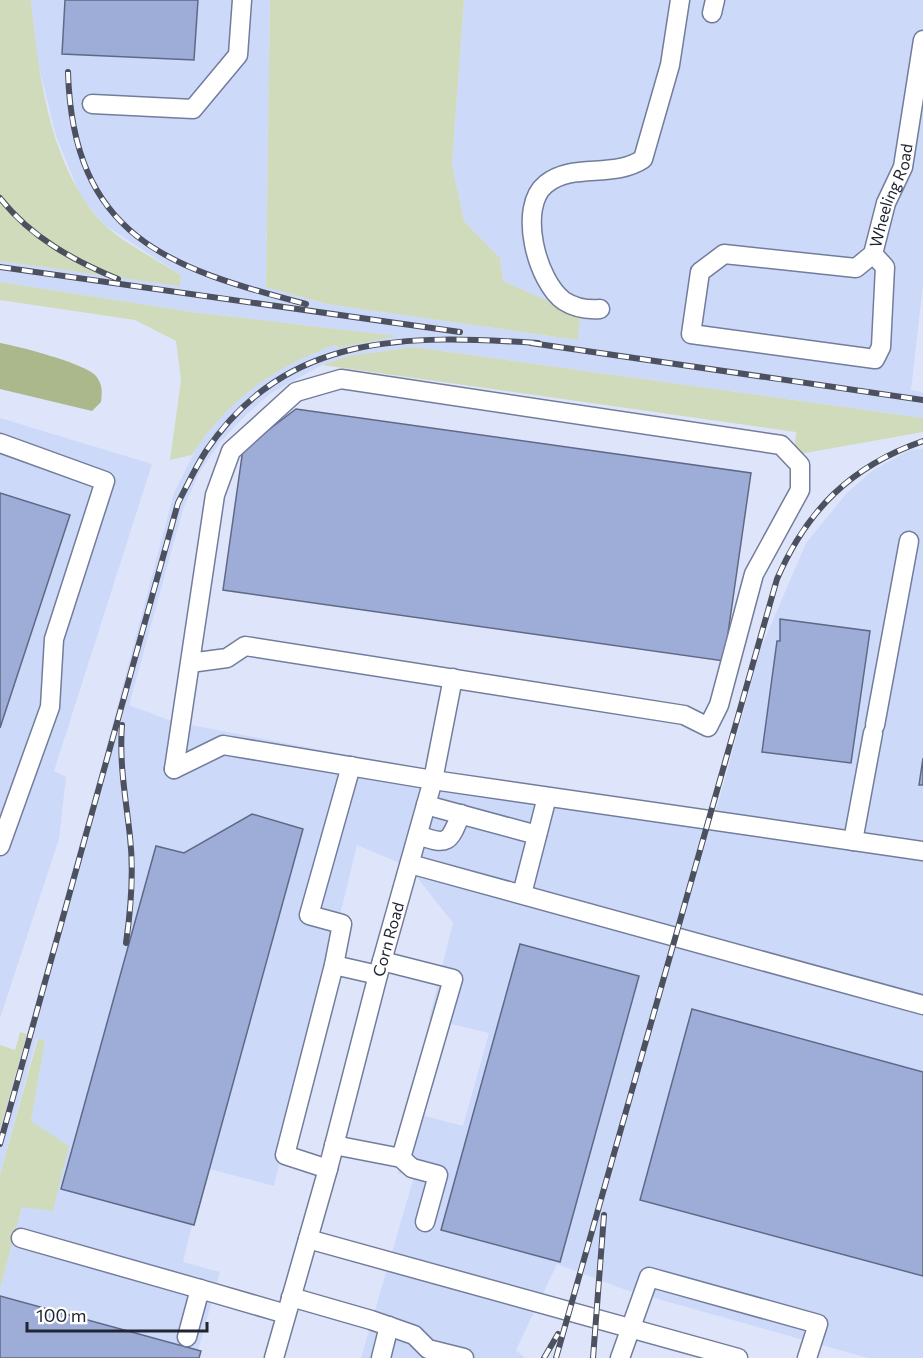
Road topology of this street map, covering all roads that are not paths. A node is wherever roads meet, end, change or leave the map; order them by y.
1 (242, 0) edge
2 (680, 0) edge
3 (923, 40) edge
4 (92, 104) dead end
5 (873, 255) junction
6 (600, 309) dead end
7 (0, 443) edge
8 (909, 541) dead end
9 (190, 663) junction
10 (453, 678) junction
11 (351, 766) junction
12 (433, 780) junction
13 (547, 796) junction
14 (426, 805) junction
15 (461, 814) junction
16 (418, 835) junction
17 (537, 835) junction
18 (853, 841) junction
19 (0, 846) edge
20 (923, 851) edge
21 (410, 864) junction
22 (522, 894) junction
23 (334, 966) junction
24 (380, 968) junction
25 (923, 1005) edge
26 (334, 1144) junction
27 (401, 1158) junction
28 (328, 1169) junction
29 (425, 1222) dead end
30 (21, 1238) dead end
31 (308, 1239) junction
32 (200, 1289) junction
33 (288, 1305) junction
34 (389, 1326) junction
35 (629, 1327) junction
36 (187, 1337) dead end
37 (274, 1358) edge
38 (381, 1358) edge
39 (464, 1358) edge
40 (620, 1358) edge
41 (738, 1358) edge
42 (807, 1358) edge

1 - 4 street
2 - 6 street
3 - 5 street, Wheeling Road
5 - 5 street, Wheeling Road
7 - 19 street
8 - 18 street
9 - 10 street
9 - 10 street
9 - 11 street
10 - 12 street, Corn Road
11 - 12 street
11 - 23 street
12 - 13 street
12 - 14 street, Corn Road
13 - 17 street
13 - 18 street
14 - 15 street
14 - 16 street, Corn Road
15 - 16 street
15 - 17 street
16 - 21 street, Corn Road
17 - 22 street
18 - 20 street
21 - 22 street
21 - 24 street, Corn Road
22 - 25 street
23 - 24 street
23 - 28 street
24 - 26 street, Corn Road
24 - 27 street
26 - 27 street
26 - 28 street, Corn Road
27 - 29 street
28 - 31 street, Corn Road
30 - 32 street
31 - 33 street, Corn Road
31 - 35 street
32 - 33 street
32 - 36 street
33 - 34 street
33 - 37 street, Corn Road
34 - 38 street
34 - 39 street
35 - 40 street
35 - 41 street
35 - 42 street

